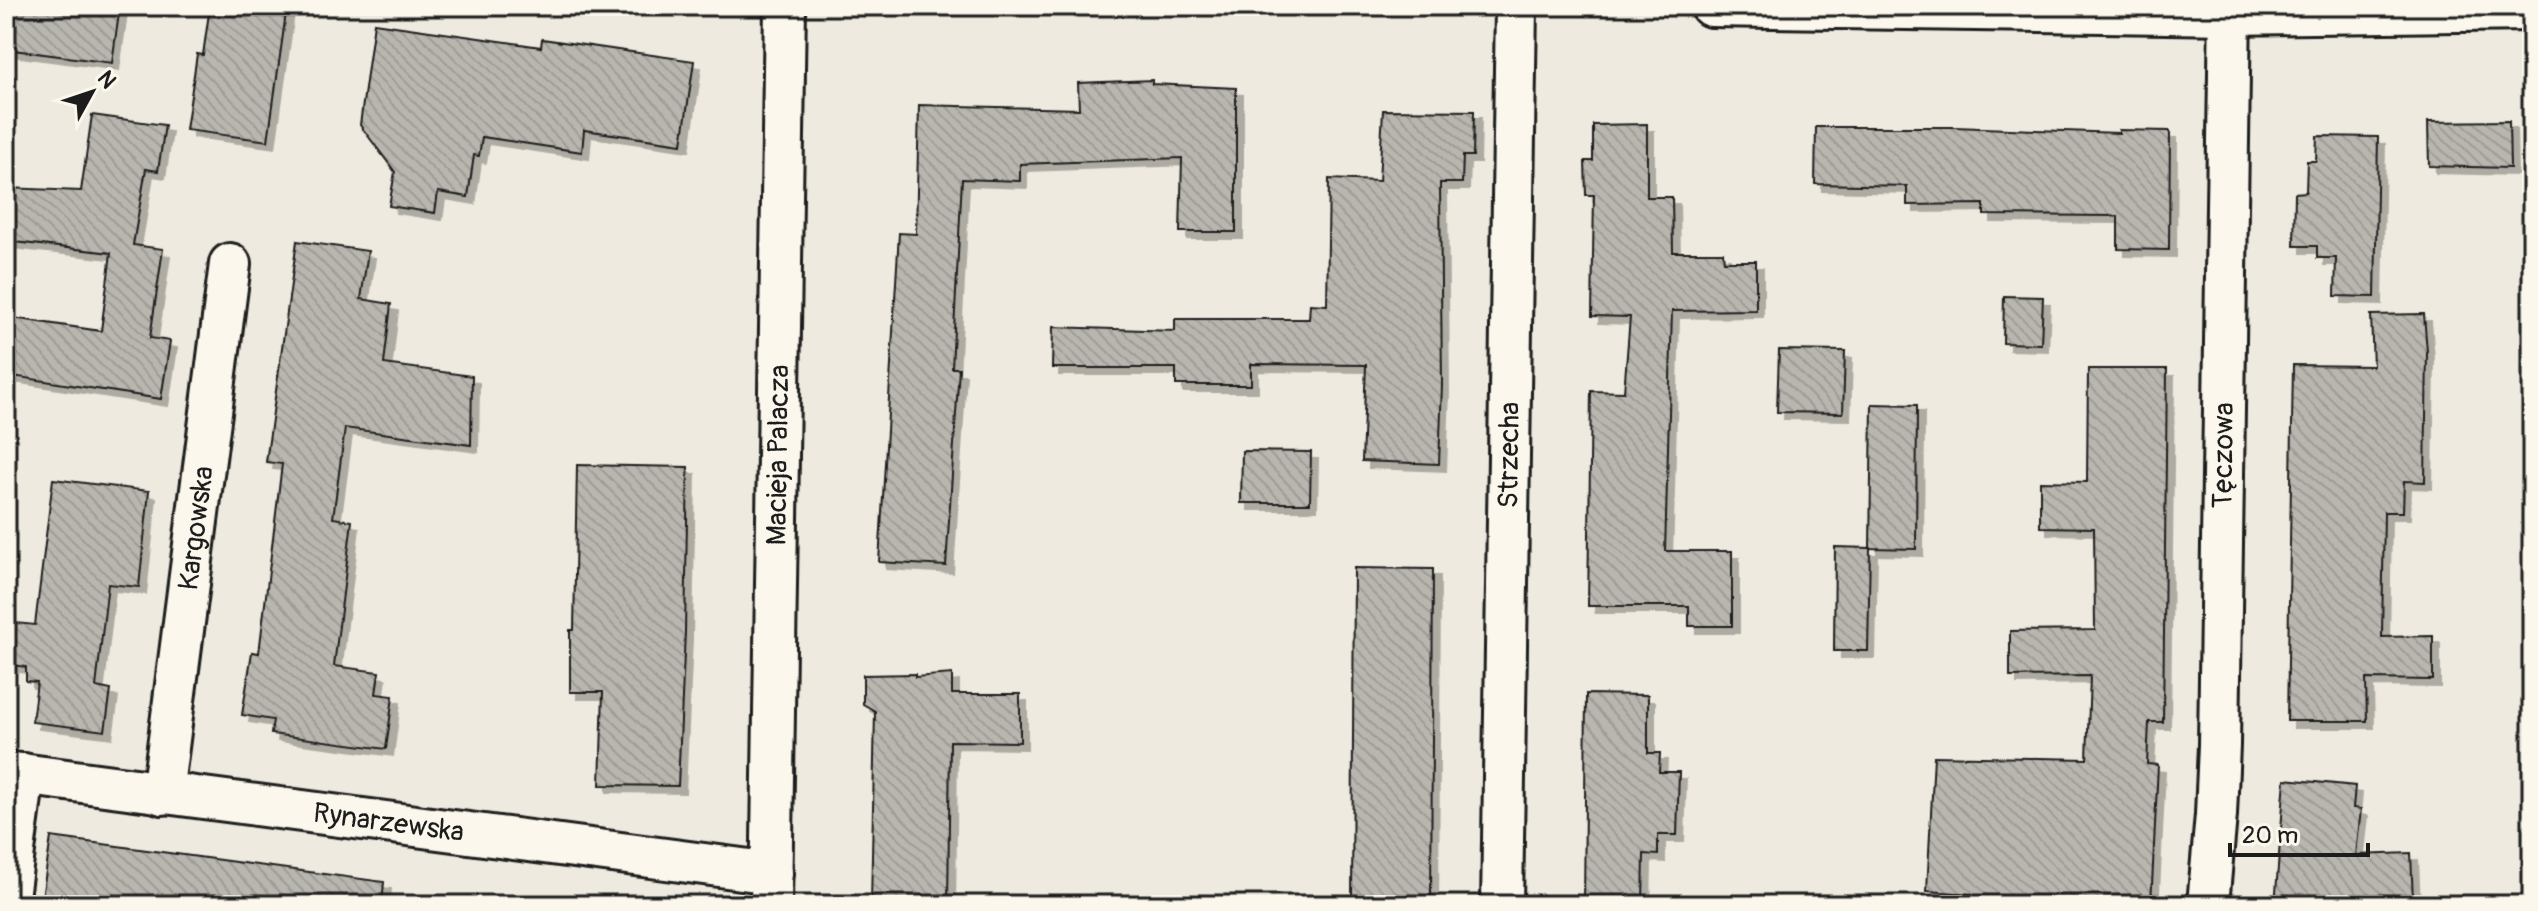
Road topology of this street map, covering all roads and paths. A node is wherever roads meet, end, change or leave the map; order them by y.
1 (785, 6) edge
2 (1516, 6) edge
3 (1711, 6) edge
4 (2230, 10) edge
5 (2532, 10) edge
6 (230, 264) dead end
7 (15, 773) edge
8 (162, 794) junction
9 (772, 889) edge
10 (7, 905) edge
11 (1502, 905) edge
12 (2208, 905) edge

1 - 9 street, Macieja Palacza
2 - 11 street, Strzecha
3 - 4 street
4 - 5 street
4 - 12 street, Tęczowa
6 - 8 street, Kargowska
7 - 8 street, Rynarzewska
7 - 10 street
8 - 9 street, Rynarzewska

